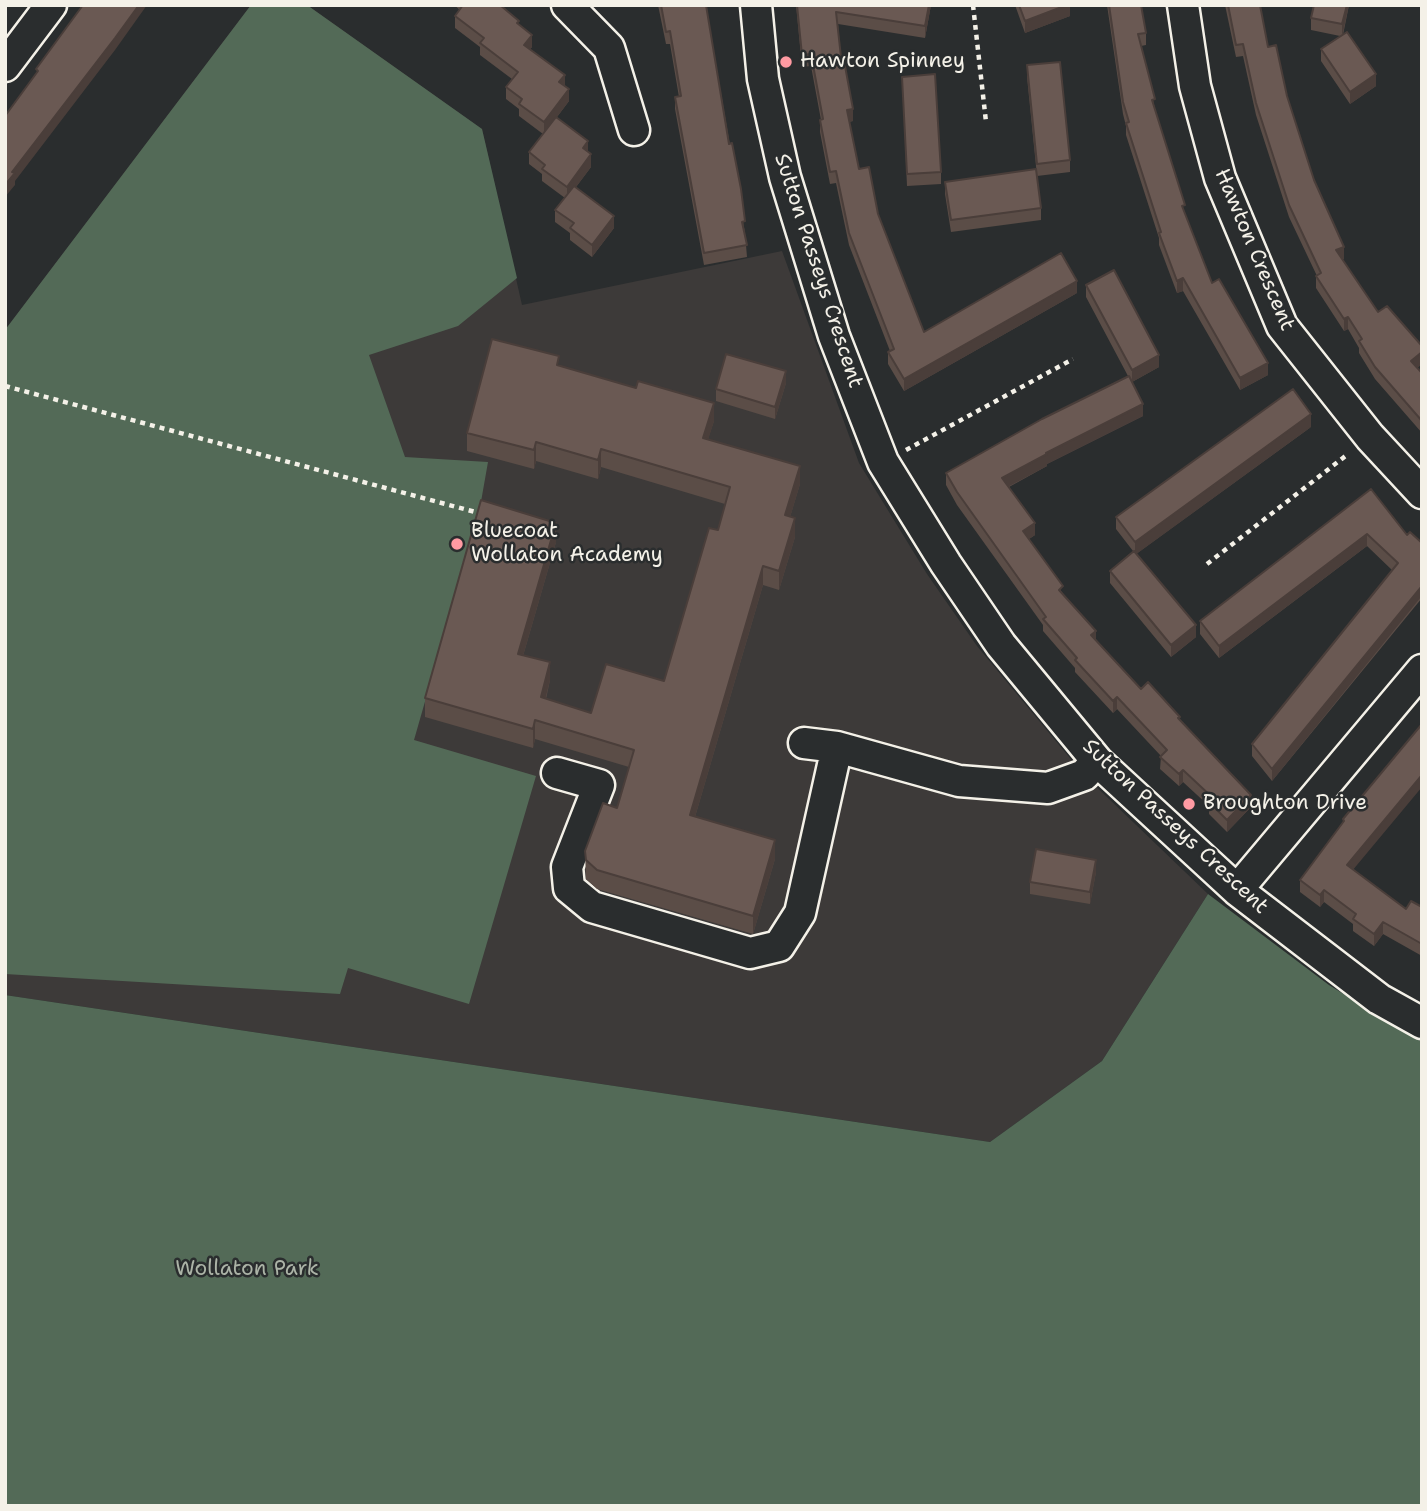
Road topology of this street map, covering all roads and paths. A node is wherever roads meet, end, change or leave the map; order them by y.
1 (51, 5) edge
2 (567, 5) edge
3 (756, 5) edge
4 (973, 5) edge
5 (1183, 5) edge
6 (5, 65) edge
7 (986, 122) dead end
8 (634, 130) dead end
9 (1073, 359) dead end
10 (5, 386) edge
11 (1370, 436) junction
12 (883, 462) junction
13 (1422, 493) edge
14 (479, 513) edge
15 (1207, 564) dead end
16 (1422, 670) edge
17 (804, 743) dead end
18 (836, 747) junction
19 (1097, 761) junction
20 (557, 773) dead end
21 (1237, 890) junction
22 (1422, 1023) edge

1 - 6 street
2 - 8 street
3 - 12 street, Sutton Passeys Crescent
4 - 7 path
5 - 11 street, Hawton Crescent
9 - 12 path
10 - 14 path
11 - 13 street, Hawton Crescent
11 - 15 path
12 - 19 street, Sutton Passeys Crescent
16 - 21 street
17 - 18 street
18 - 19 street
18 - 20 street
19 - 21 street, Sutton Passeys Crescent
21 - 22 street, Sutton Passeys Crescent

